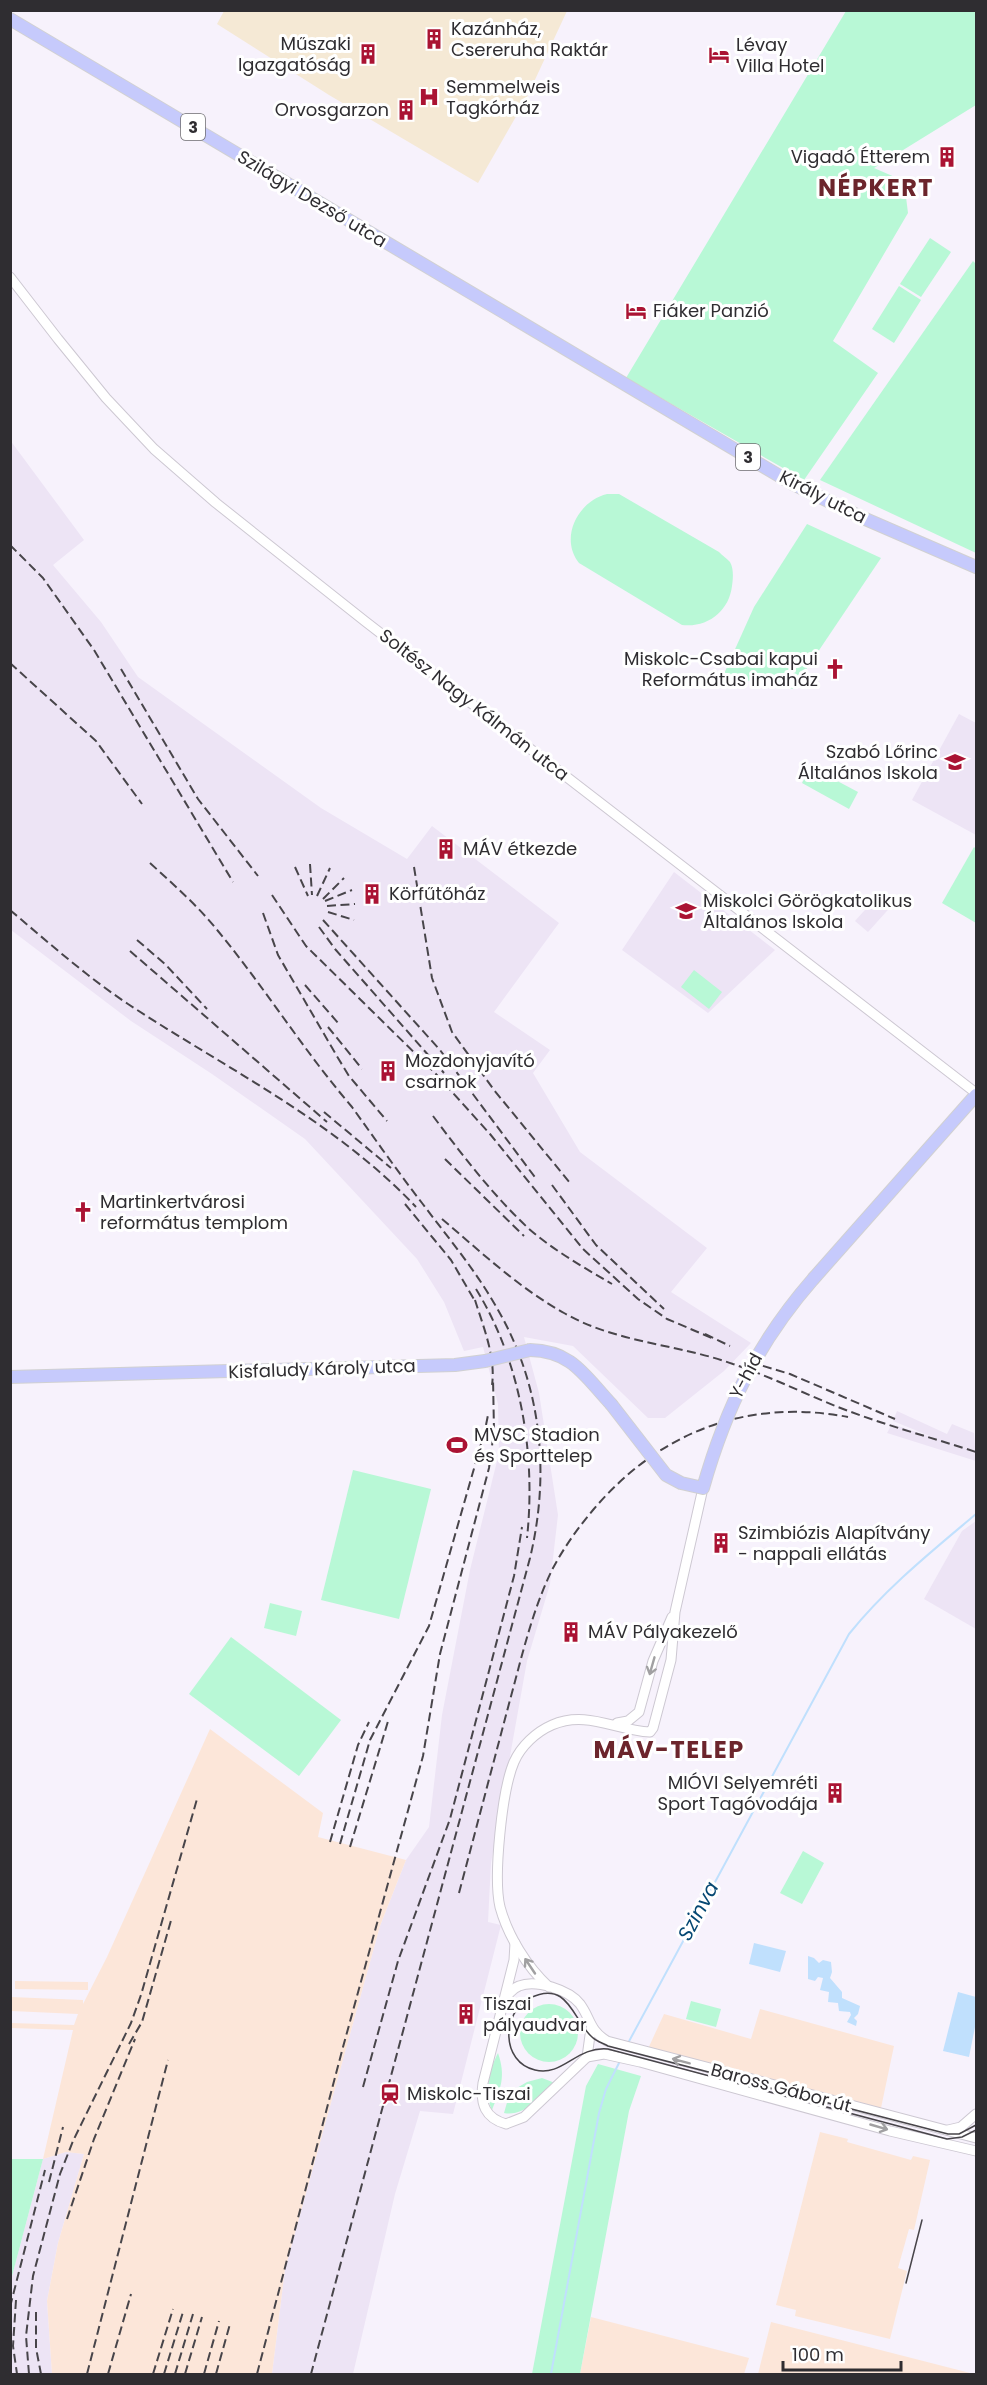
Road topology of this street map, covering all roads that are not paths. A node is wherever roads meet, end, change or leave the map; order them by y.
1 (10, 19) edge
2 (10, 277) edge
3 (614, 379) joint
4 (976, 567) edge
5 (976, 1094) edge
6 (10, 1377) edge
7 (703, 1488) junction
8 (675, 1612) junction
9 (613, 1723) junction
10 (515, 1941) junction
11 (549, 1987) junction
12 (503, 2003) junction
13 (591, 2028) junction
14 (587, 2057) junction
15 (976, 2114) edge
16 (941, 2130) junction
17 (976, 2139) edge
18 (948, 2145) junction
19 (976, 2151) edge

1 - 3 main road, Szilágyi Dezső utca / 3
2 - 5 street, Soltész Nagy Kálmán utca
3 - 4 main road, Király utca / 3
5 - 7 main road, Y-híd, bridge
6 - 7 main road, Kisfaludy Károly utca, bridge
7 - 8 street, Y-híd
8 -> 9 street
8 - 9 street
9 - 10 street
11 -> 10 street
10 - 12 street
11 - 12 street
11 - 13 street
12 - 14 street
13 - 14 street
16 -> 13 street, Baross Gábor út
14 -> 18 street, Baross Gábor út
15 - 16 street
16 - 17 street, Baross Gábor út
17 - 18 street
18 - 19 street, Baross Gábor út

